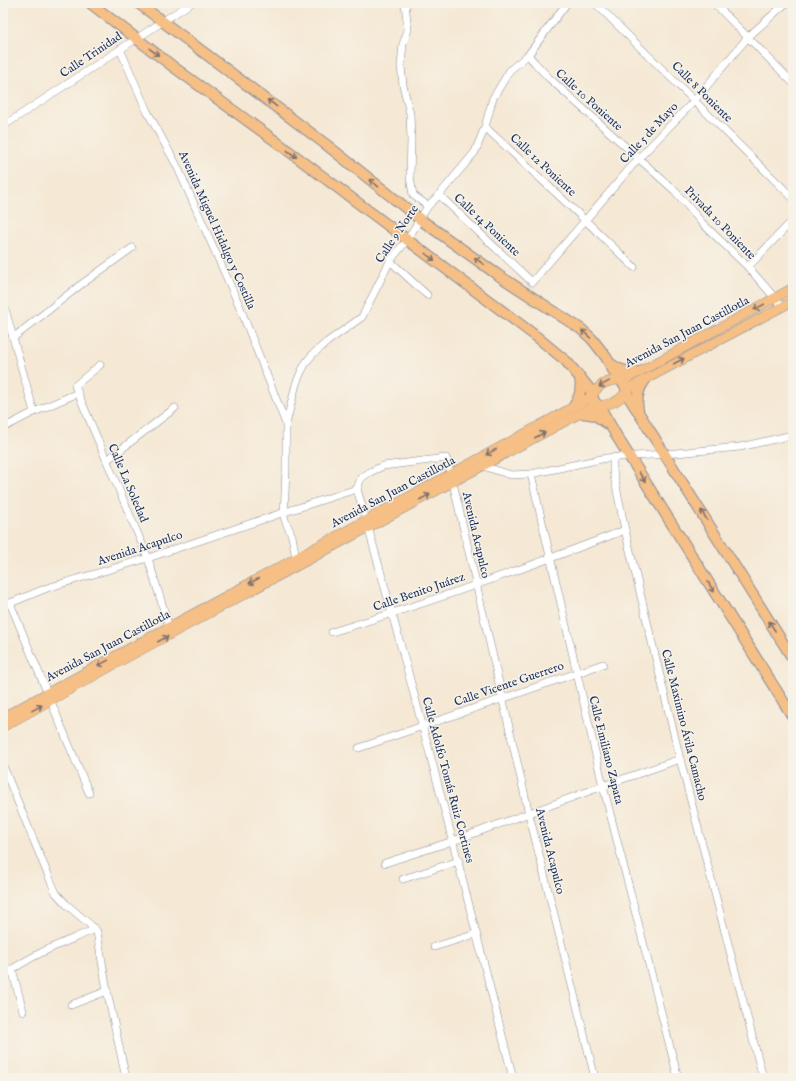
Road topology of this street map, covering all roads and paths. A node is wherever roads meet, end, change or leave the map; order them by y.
1 (90, 3) edge
2 (138, 3) edge
3 (191, 3) edge
4 (405, 3) edge
5 (567, 3) edge
6 (595, 3) edge
7 (714, 3) edge
8 (786, 3) edge
9 (162, 21) junction
10 (748, 37) junction
11 (135, 38) junction
12 (120, 50) junction
13 (528, 54) junction
14 (793, 83) edge
15 (695, 100) junction
16 (3, 126) edge
17 (485, 127) junction
18 (638, 159) junction
19 (439, 195) junction
20 (793, 198) edge
21 (428, 206) junction
22 (421, 220) junction
23 (585, 220) junction
24 (793, 220) edge
25 (407, 240) junction
26 (132, 248) dead end
27 (390, 260) junction
28 (634, 267) dead end
29 (748, 267) junction
30 (532, 282) joint
31 (793, 288) edge
32 (427, 295) dead end
33 (774, 298) junction
34 (793, 300) edge
35 (3, 302) edge
36 (782, 306) junction
37 (13, 338) junction
38 (611, 364) junction
39 (100, 365) dead end
40 (642, 376) junction
41 (580, 377) junction
42 (620, 380) junction
43 (626, 391) junction
44 (78, 393) junction
45 (592, 395) junction
46 (598, 405) junction
47 (574, 406) junction
48 (175, 408) dead end
49 (34, 412) junction
50 (639, 412) junction
51 (582, 413) junction
52 (286, 424) junction
53 (3, 428) edge
54 (614, 432) junction
55 (793, 436) edge
56 (665, 454) junction
57 (629, 456) junction
58 (613, 458) junction
59 (106, 460) junction
60 (483, 466) junction
61 (531, 474) junction
62 (452, 478) junction
63 (357, 489) junction
64 (285, 512) junction
65 (367, 524) junction
66 (625, 530) junction
67 (148, 558) junction
68 (296, 558) junction
69 (551, 559) junction
70 (476, 584) junction
71 (6, 604) edge
72 (392, 614) junction
73 (169, 627) junction
74 (332, 632) dead end
75 (793, 659) edge
76 (603, 664) dead end
77 (576, 673) junction
78 (49, 697) junction
79 (503, 699) junction
80 (3, 717) edge
81 (793, 717) edge
82 (423, 726) junction
83 (3, 727) edge
84 (359, 748) dead end
85 (680, 759) junction
86 (3, 766) edge
87 (603, 786) junction
88 (89, 793) dead end
89 (529, 814) junction
90 (453, 841) junction
91 (458, 860) junction
92 (385, 863) dead end
93 (403, 879) dead end
94 (95, 928) junction
95 (476, 934) junction
96 (434, 947) dead end
97 (12, 969) junction
98 (3, 976) edge
99 (107, 992) junction
100 (71, 1005) dead end
101 (23, 1011) dead end
102 (126, 1078) edge
103 (513, 1078) edge
104 (595, 1078) edge
105 (678, 1078) edge
106 (763, 1078) edge

1 - 11 highway
2 - 9 highway
3 - 9 street, Calle Trinidad
4 - 21 street
5 - 13 street, Calle 9 Norte
6 - 15 street, Calle 8 Poniente
7 - 10 street
8 - 10 street, Calle 5 de Mayo
9 - 11 street, Calle Trinidad
22 -> 9 highway
10 - 14 street
10 - 15 street, Calle 5 de Mayo
11 - 12 street, Calle Trinidad
11 -> 25 highway
12 - 16 street, Calle Trinidad
12 - 52 street, Avenida Miguel Hidalgo y Costilla
13 - 17 street, Calle 9 Norte
13 - 18 street, Calle 10 Poniente
15 - 18 street, Calle 5 de Mayo
15 - 20 street, Calle 8 Poniente
17 - 19 street, Calle 9 Norte
17 - 23 street, Calle 12 Poniente
18 - 23 street, Calle 5 de Mayo
18 - 29 street, Privada 10 Poniente
19 - 21 street, Calle 9 Norte
19 - 30 street, Calle 14 Poniente
21 - 22 street, Calle 9 Norte
22 - 25 street, Calle 9 Norte
38 -> 22 highway
23 - 28 street, Calle 12 Poniente
23 - 30 street, Calle 5 de Mayo
24 - 29 street
25 - 27 street, Calle 9 Norte
25 -> 41 highway
26 - 37 street
27 - 32 street
27 - 52 street, Calle 9 Norte
29 - 33 street, Privada 10 Poniente
31 - 33 main road, Avenida San Juan Castillotla
33 - 36 street, Privada 10 Poniente
33 -> 40 main road, Avenida San Juan Castillotla
34 - 36 main road, Avenida San Juan Castillotla
35 - 37 street
40 -> 36 main road, Avenida San Juan Castillotla
37 - 49 street
38 - 40 highway
38 - 42 highway
39 - 44 street
40 - 42 main road, Avenida San Juan Castillotla
40 - 43 main road, Avenida San Juan Castillotla
40 - 50 highway
41 - 45 highway
41 - 47 highway
42 - 43 highway
42 -> 45 main road, Avenida San Juan Castillotla
43 - 46 main road, Avenida San Juan Castillotla
43 - 50 highway
44 - 49 street
44 - 59 street, Calle La Soledad
45 - 46 highway
45 - 47 main road, Avenida San Juan Castillotla
46 - 51 main road, Avenida San Juan Castillotla
46 - 54 highway
47 -> 62 main road, Avenida San Juan Castillotla
48 - 59 street
49 - 53 street
50 - 56 highway
51 - 54 highway
60 -> 51 main road, Avenida San Juan Castillotla
52 - 64 street, Calle 9 Norte
54 - 57 highway
55 - 56 street
56 - 57 street
75 -> 56 highway
57 - 58 street
57 -> 81 highway
58 - 61 street
58 - 66 street, Calle Maximino Ávila Camacho
59 - 67 street, Calle La Soledad
60 - 61 street
60 - 62 main road, Avenida San Juan Castillotla
61 - 69 street, Calle Emiliano Zapata
62 - 63 street, Avenida Acapulco
62 - 65 main road, Avenida San Juan Castillotla
62 - 70 street, Avenida Acapulco
63 - 64 street, Avenida Acapulco
63 - 65 street, Calle Adolfo Tomás Ruiz Cortines
64 - 67 street, Avenida Acapulco
64 - 68 street, Calle 9 Norte
65 - 68 main road, Avenida San Juan Castillotla
65 - 72 street, Calle Adolfo Tomás Ruiz Cortines
78 -> 65 main road, Avenida San Juan Castillotla
66 - 69 street, Calle Benito Juárez
66 - 85 street, Calle Maximino Ávila Camacho
67 - 71 street, Avenida Acapulco
67 - 73 street, Calle La Soledad
68 -> 73 main road, Avenida San Juan Castillotla
69 - 70 street, Calle Benito Juárez
69 - 77 street, Calle Emiliano Zapata
70 - 72 street, Calle Benito Juárez
70 - 79 street, Avenida Acapulco
71 - 78 street
72 - 74 street, Calle Benito Juárez
72 - 82 street, Calle Adolfo Tomás Ruiz Cortines
73 -> 78 main road, Avenida San Juan Castillotla
76 - 77 street, Calle Vicente Guerrero
77 - 79 street, Calle Vicente Guerrero
77 - 87 street, Calle Emiliano Zapata
78 - 80 main road, Avenida San Juan Castillotla
83 -> 78 main road, Avenida San Juan Castillotla
78 - 88 street
79 - 82 street, Calle Vicente Guerrero
79 - 89 street, Avenida Acapulco
82 - 84 street, Calle Vicente Guerrero
82 - 90 street, Calle Adolfo Tomás Ruiz Cortines
85 - 87 street
85 - 106 street, Calle Maximino Ávila Camacho
86 - 94 street
87 - 89 street
87 - 105 street, Calle Emiliano Zapata
89 - 90 street
89 - 104 street, Avenida Acapulco
90 - 91 street, Calle Adolfo Tomás Ruiz Cortines
90 - 92 street
91 - 93 street
91 - 95 street, Calle Adolfo Tomás Ruiz Cortines
94 - 97 street
94 - 99 street
95 - 96 street
95 - 103 street, Calle Adolfo Tomás Ruiz Cortines
97 - 98 street
97 - 101 street
99 - 100 street
99 - 102 street

